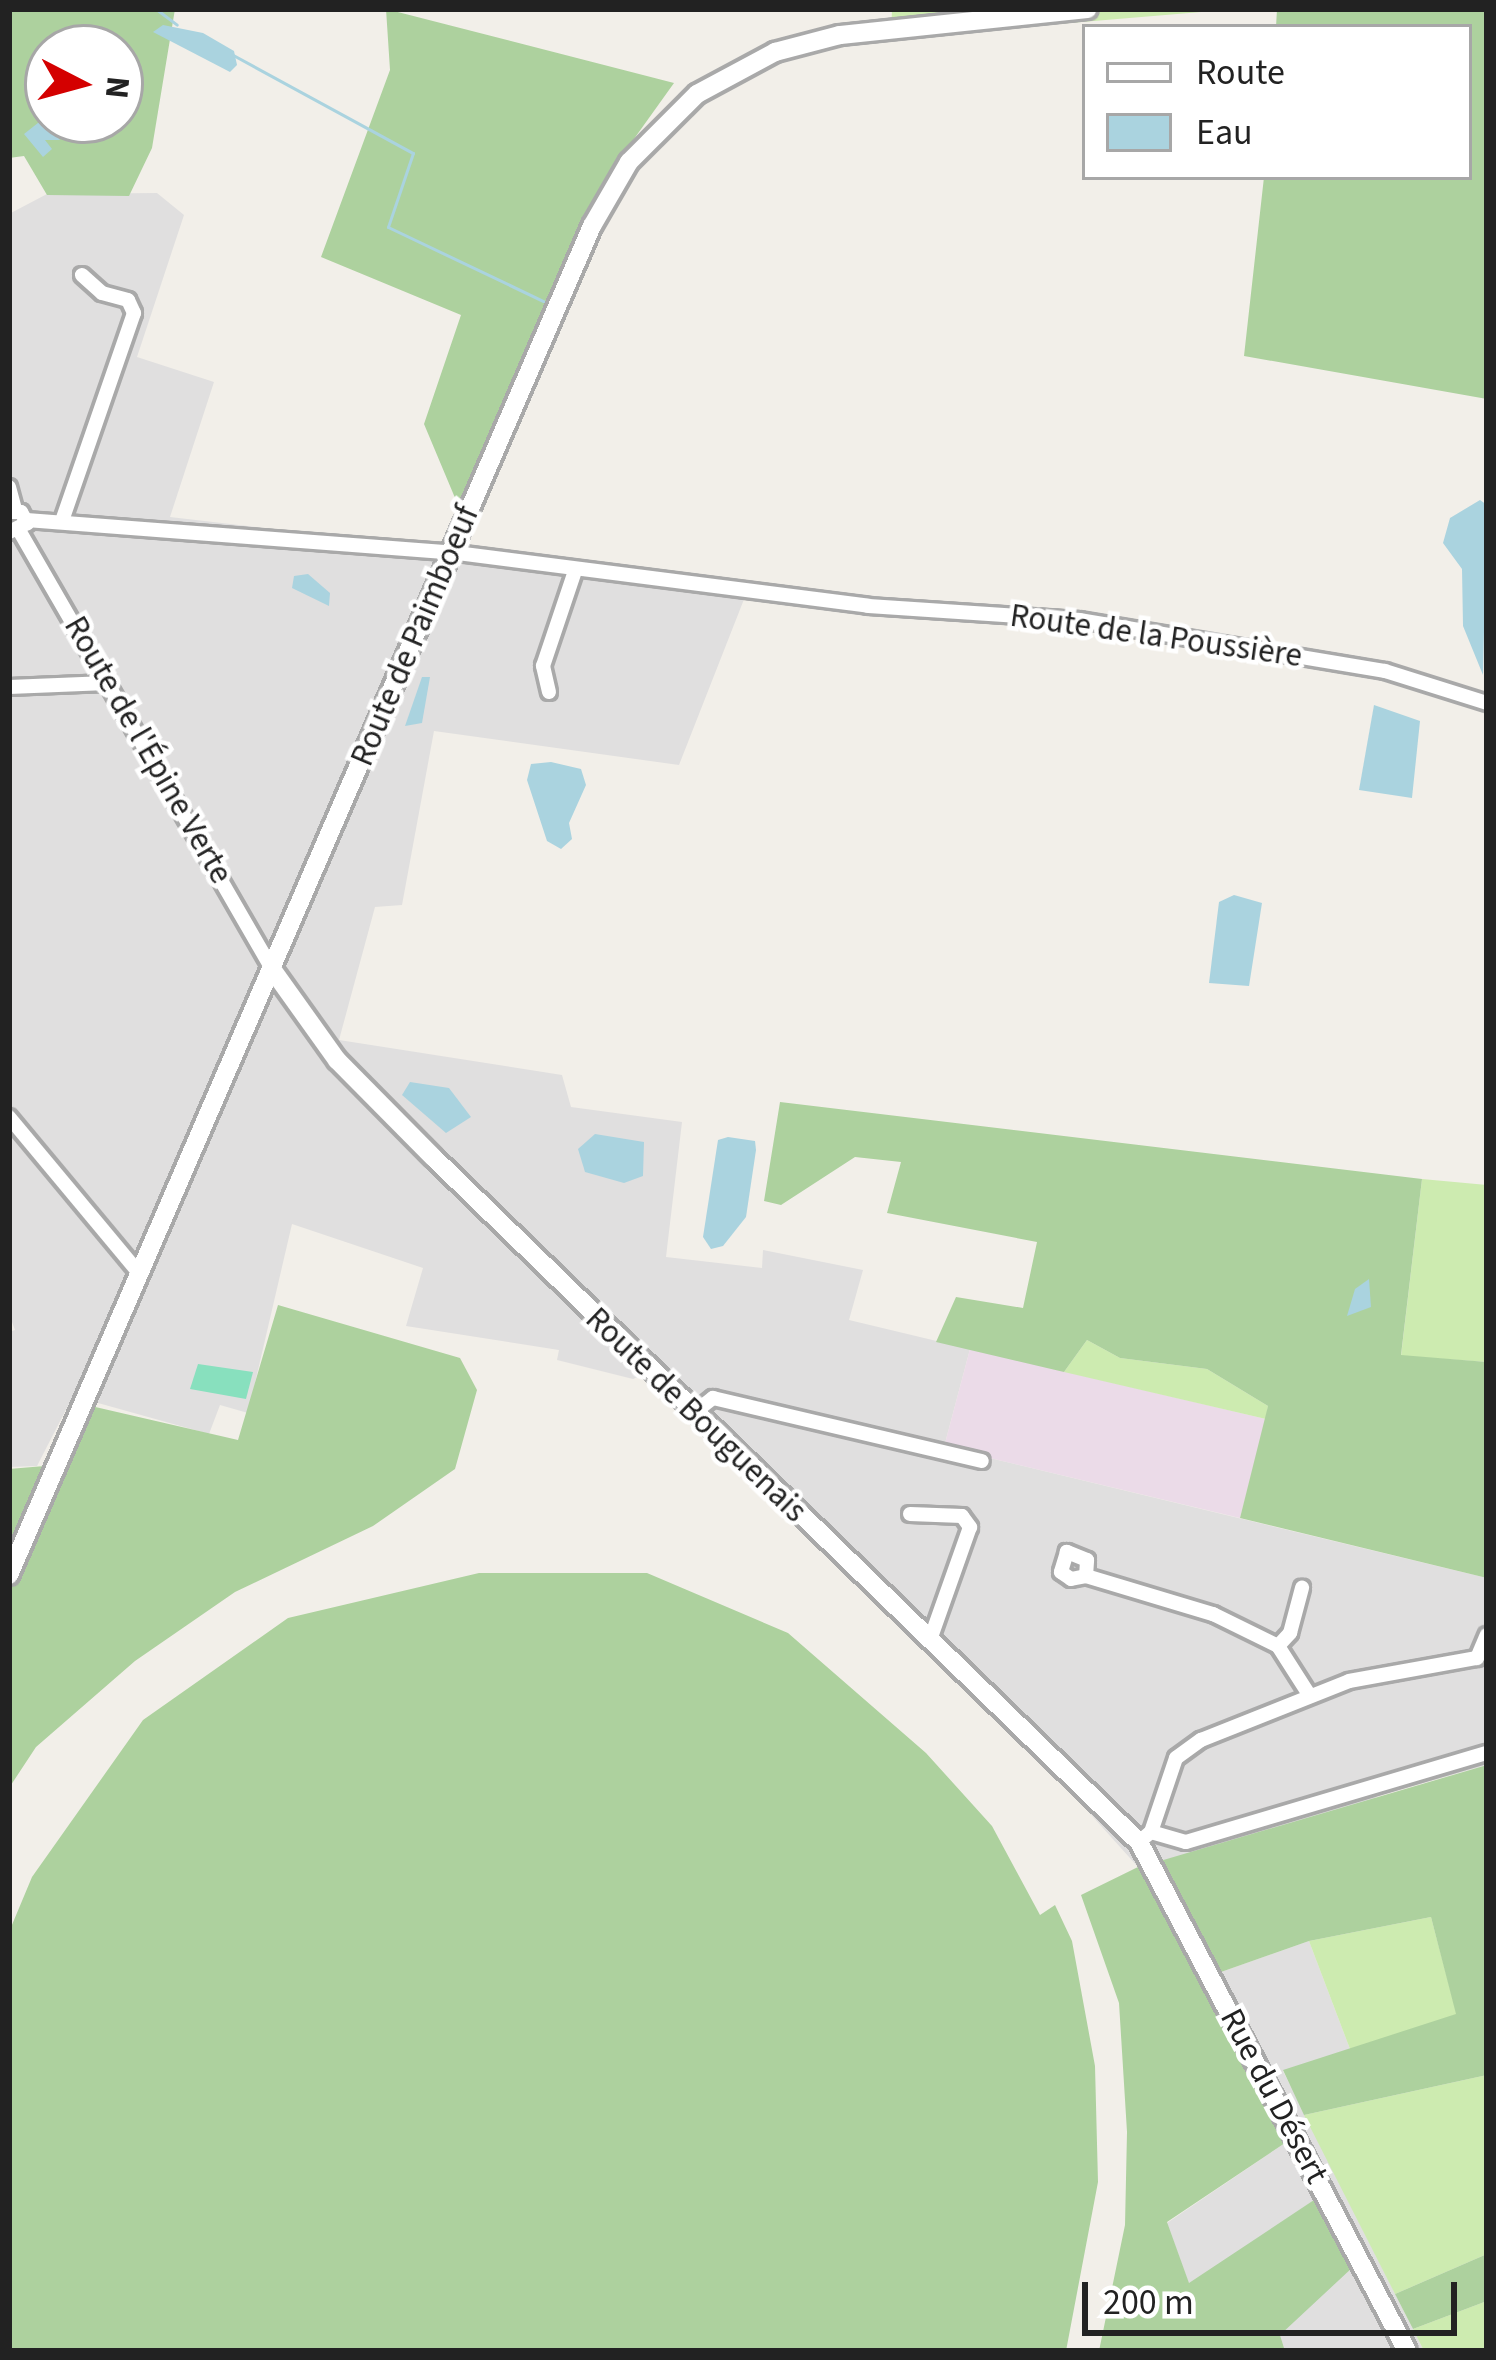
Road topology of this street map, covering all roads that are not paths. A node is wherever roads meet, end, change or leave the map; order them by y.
1 (1088, 9) edge
2 (901, 18) edge
3 (82, 275) dead end
4 (9, 487) edge
5 (63, 518) junction
6 (16, 521) edge
7 (451, 553) junction
8 (575, 571) junction
9 (107, 683) junction
10 (9, 687) edge
11 (549, 692) dead end
12 (1487, 703) edge
13 (272, 970) junction
14 (9, 1117) edge
15 (140, 1274) junction
16 (695, 1412) junction
17 (982, 1461) dead end
18 (910, 1514) dead end
19 (9, 1575) edge
20 (1086, 1576) dead end
21 (1302, 1588) dead end
22 (1487, 1635) edge
23 (930, 1640) junction
24 (1278, 1646) junction
25 (1482, 1661) edge
26 (1308, 1694) junction
27 (1487, 1754) edge
28 (1145, 1837) junction
29 (1407, 2351) edge

1 - 2 street, Route de Paimboeuf
2 - 7 street, Route de Paimboeuf
3 - 5 street
4 - 6 street, Route de l'Épine Verte
5 - 6 street
5 - 7 street
6 - 9 street, Route de l'Épine Verte
7 - 8 street, Route de la Poussière
7 - 13 street, Route de Paimboeuf
8 - 11 street
8 - 12 street, Route de la Poussière
9 - 10 street
9 - 13 street, Route de l'Épine Verte
13 - 15 street, Route de Paimboeuf
13 - 16 street, Route de Bouguenais
14 - 15 street
15 - 19 street, Route de Paimboeuf
16 - 17 street
16 - 23 street, Route de Bouguenais
18 - 23 street
20 - 24 street
21 - 24 street
22 - 25 street
23 - 28 street, Route de Bouguenais
24 - 26 street
25 - 26 street
26 - 28 street
27 - 28 street
28 - 29 street, Rue du Désert

